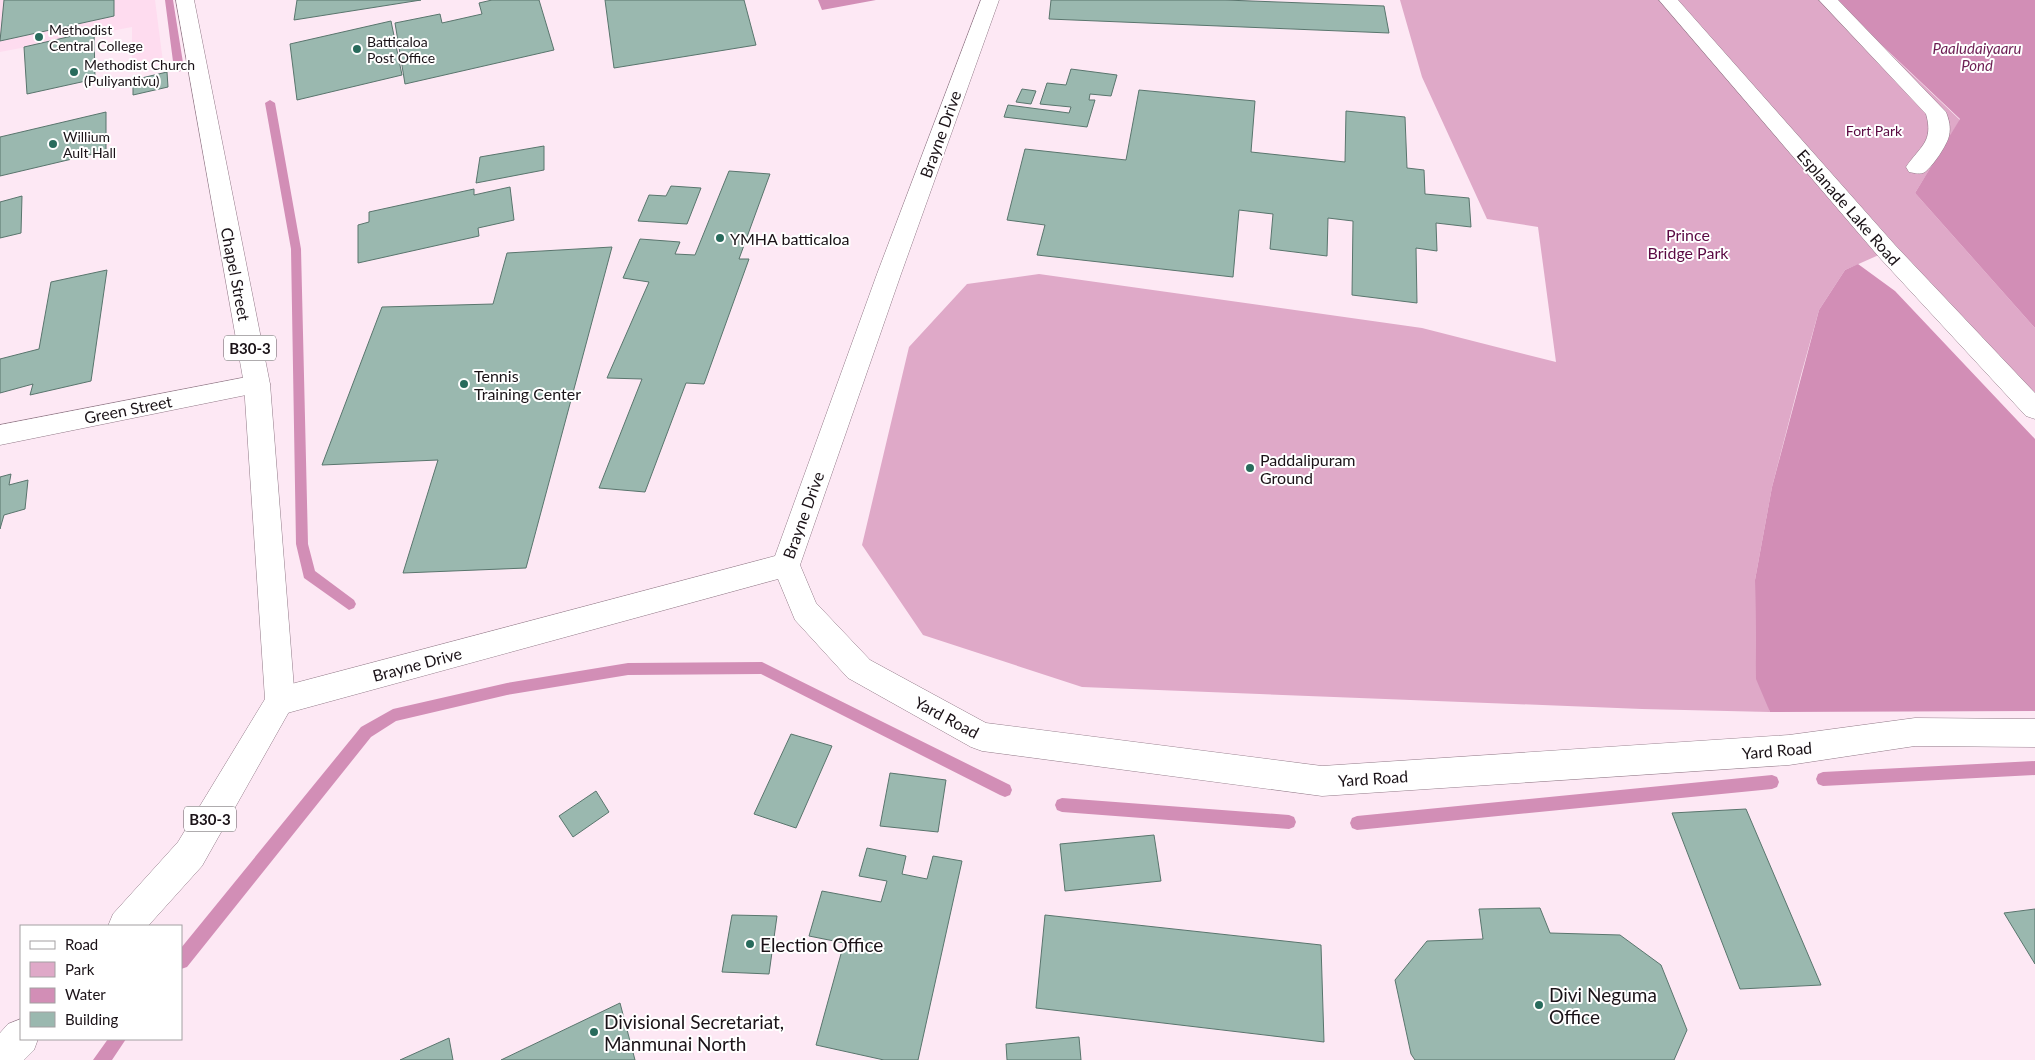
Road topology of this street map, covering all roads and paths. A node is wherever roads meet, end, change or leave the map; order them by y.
1 (184, 0) edge
2 (990, 0) edge
3 (1668, 0) edge
4 (1828, 0) edge
5 (1917, 167) dead end
6 (257, 384) junction
7 (2035, 409) edge
8 (0, 435) edge
9 (786, 565) junction
10 (280, 701) junction
11 (2035, 733) edge
12 (126, 925) edge
13 (20, 1039) edge
14 (0, 1058) edge

1 - 6 street, Chapel Street / B30-3
2 - 9 street, Brayne Drive
3 - 7 street, Esplanade Lake Road
4 - 5 street
6 - 8 street, Green Street
6 - 10 street, Chapel Street / B30-3
9 - 10 street, Brayne Drive
9 - 11 street, Yard Road
10 - 12 street, B30-3
13 - 14 street

